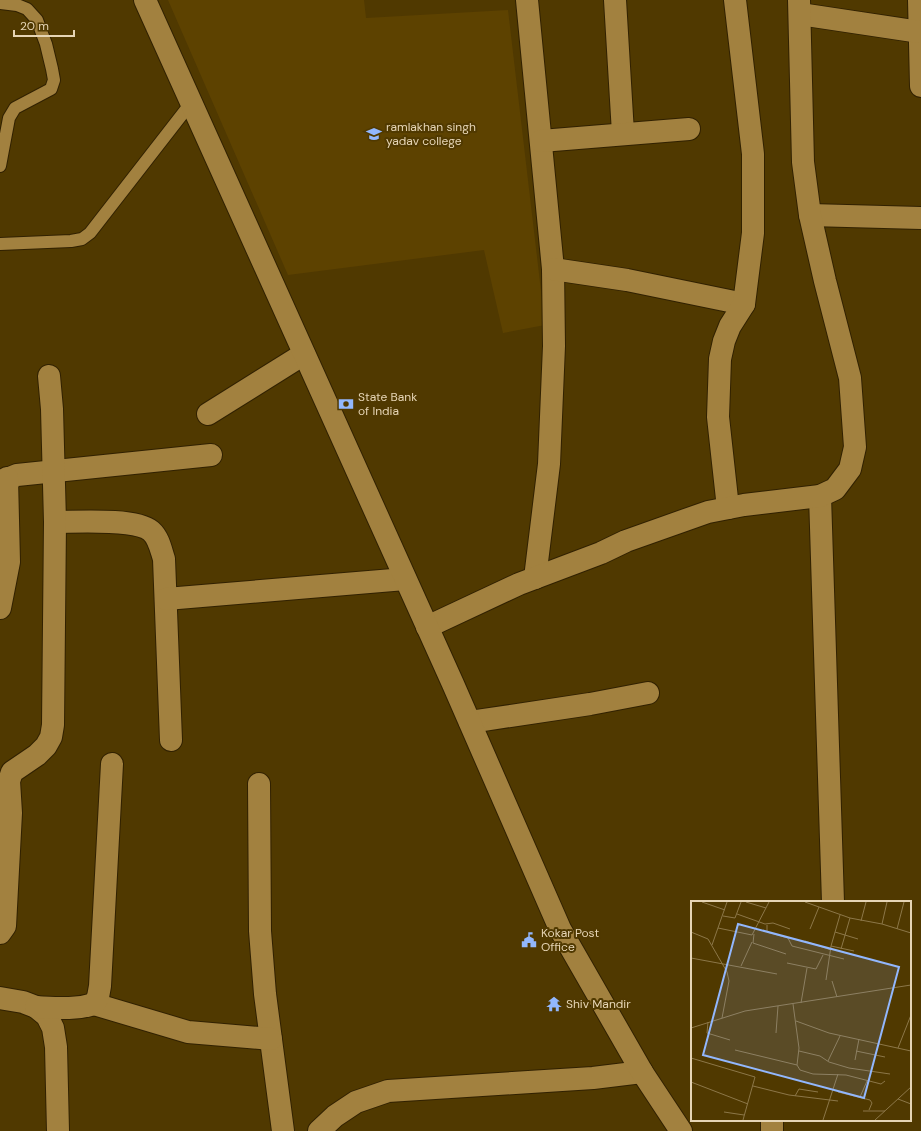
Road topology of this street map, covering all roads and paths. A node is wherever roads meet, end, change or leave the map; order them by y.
1 (145, 0) edge
2 (527, 0) edge
3 (614, 0) edge
4 (736, 0) edge
5 (919, 0) edge
6 (0, 3) edge
7 (800, 7) edge
8 (920, 32) junction
9 (921, 86) edge
10 (192, 104) junction
11 (689, 129) dead end
12 (623, 133) junction
13 (540, 141) junction
14 (0, 166) edge
15 (810, 215) junction
16 (921, 218) edge
17 (0, 244) edge
18 (553, 269) junction
19 (744, 304) junction
20 (304, 354) junction
21 (48, 376) dead end
22 (208, 414) dead end
23 (211, 455) dead end
24 (54, 470) junction
25 (4, 480) edge
26 (820, 496) junction
27 (728, 508) junction
28 (55, 522) junction
29 (535, 578) junction
30 (405, 579) junction
31 (166, 599) junction
32 (0, 608) edge
33 (427, 627) junction
34 (648, 693) dead end
35 (470, 722) junction
36 (171, 740) dead end
37 (112, 764) dead end
38 (259, 784) dead end
39 (833, 901) edge
40 (0, 933) edge
41 (0, 998) edge
42 (94, 1004) junction
43 (36, 1007) junction
44 (271, 1039) junction
45 (642, 1072) junction
46 (58, 1131) edge
47 (283, 1131) edge
48 (320, 1131) edge
49 (681, 1131) edge

1 - 10 street
2 - 13 street
3 - 12 street
4 - 19 street
5 - 8 street
6 - 14 lane
7 - 8 street
7 - 15 street
8 - 9 street
10 - 17 lane
10 - 20 street
11 - 12 street
12 - 13 street
13 - 18 street
15 - 16 street
15 - 26 street
18 - 19 street
18 - 29 street
19 - 27 street
20 - 22 street
20 - 30 street
21 - 24 street
23 - 24 street
24 - 25 street
24 - 28 street
25 - 32 street
26 - 27 street
26 - 39 street
27 - 29 street
28 - 31 street
28 - 40 street
29 - 33 street
30 - 31 street
30 - 33 street
31 - 36 street
33 - 35 street
34 - 35 street
35 - 45 street
37 - 42 street
38 - 44 street
41 - 43 street
42 - 43 street
42 - 44 street
43 - 46 street
44 - 47 street
45 - 48 street
45 - 49 street

